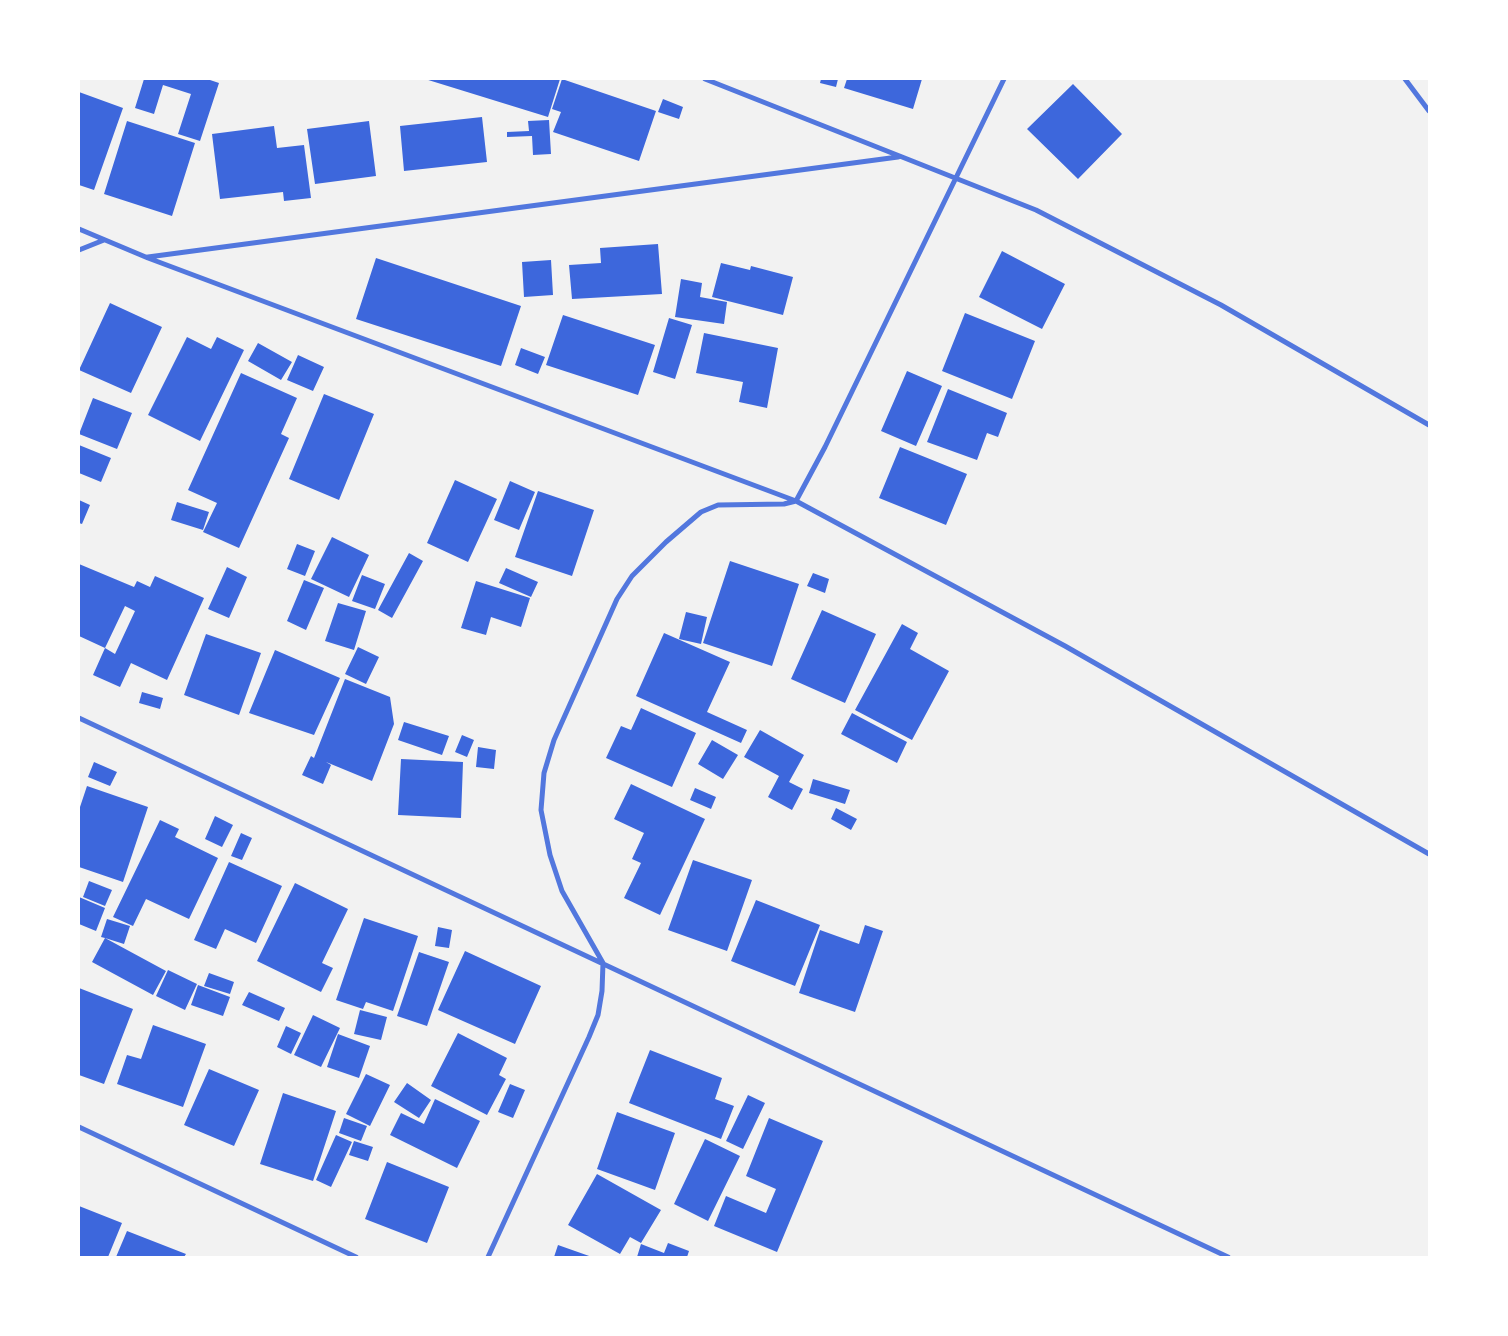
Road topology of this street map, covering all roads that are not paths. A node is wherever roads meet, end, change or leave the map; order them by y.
1 (705, 79) edge
2 (1004, 79) edge
3 (1405, 79) edge
4 (1429, 111) edge
5 (898, 157) junction
6 (957, 177) junction
7 (79, 229) edge
8 (104, 240) junction
9 (79, 250) edge
10 (148, 258) junction
11 (1429, 425) edge
12 (796, 501) junction
13 (79, 718) edge
14 (1429, 854) edge
15 (603, 963) junction
16 (79, 1127) edge
17 (356, 1257) edge
18 (488, 1257) edge
19 (1228, 1257) edge

1 - 5 street
2 - 6 street
3 - 4 street
5 - 6 street
5 - 10 street
6 - 11 street
6 - 12 street
7 - 8 street
8 - 9 street
8 - 10 street
10 - 12 street
12 - 14 street
12 - 15 street
13 - 15 street
15 - 18 street
15 - 19 street
16 - 17 street

